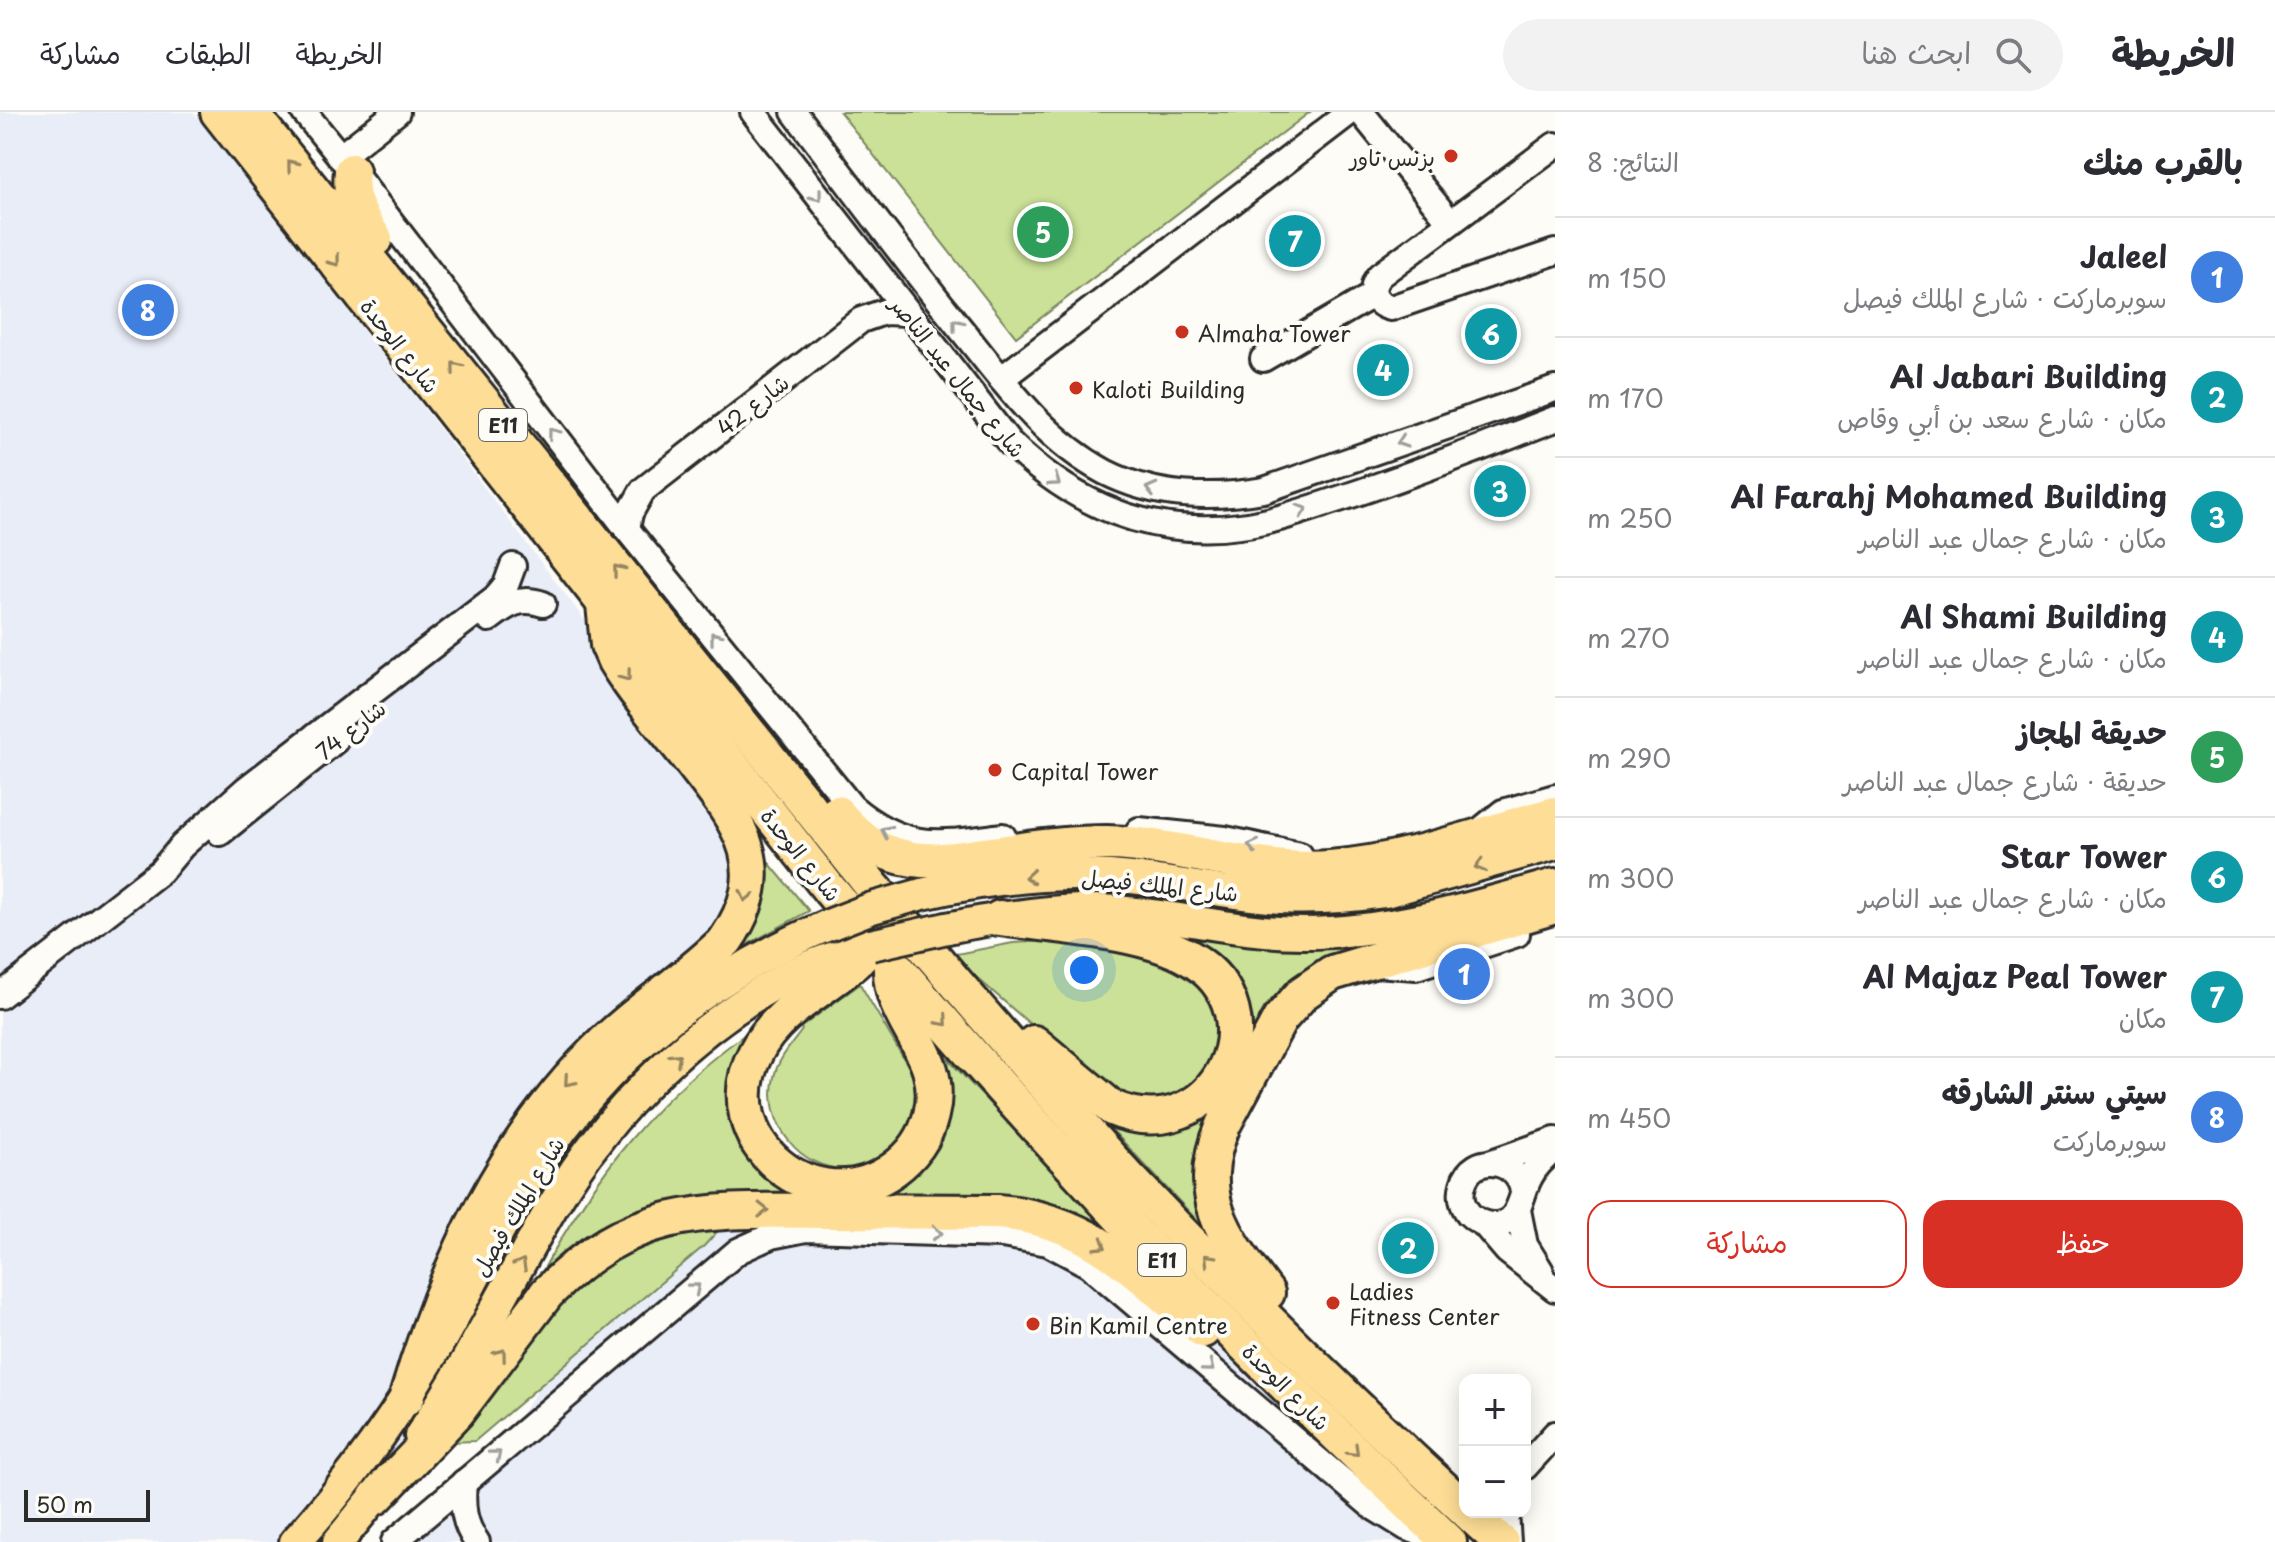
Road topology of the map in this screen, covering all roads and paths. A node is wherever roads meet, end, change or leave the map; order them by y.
1 (218, 112) edge
2 (250, 112) edge
3 (304, 112) edge
4 (397, 112) edge
5 (753, 112) edge
6 (768, 112) edge
7 (794, 112) edge
8 (1350, 112) edge
9 (1361, 112) edge
10 (817, 142) junction
11 (1555, 145) edge
12 (346, 164) junction
13 (1450, 222) junction
14 (852, 242) junction
15 (1555, 252) edge
16 (871, 267) junction
17 (921, 279) junction
18 (398, 295) junction
19 (1373, 295) junction
20 (908, 313) junction
21 (861, 320) junction
22 (1263, 359) dead end
23 (1001, 379) junction
24 (1555, 389) edge
25 (1555, 419) edge
26 (1455, 424) junction
27 (1388, 482) junction
28 (643, 490) junction
29 (600, 495) junction
30 (627, 529) junction
31 (513, 566) dead end
32 (543, 604) dead end
33 (604, 604) junction
34 (755, 740) junction
35 (1555, 797) edge
36 (1555, 814) edge
37 (1474, 836) junction
38 (1555, 844) edge
39 (1358, 865) junction
40 (161, 871) junction
41 (1555, 884) edge
42 (1555, 906) edge
43 (1000, 918) junction
44 (1555, 922) edge
45 (881, 954) junction
46 (1366, 962) junction
47 (0, 996) edge
48 (986, 1016) junction
49 (1555, 1140) edge
50 (1555, 1149) edge
51 (1492, 1162) junction
52 (1521, 1201) junction
53 (1484, 1224) junction
54 (1281, 1381) junction
55 (407, 1397) junction
56 (1352, 1405) junction
57 (1555, 1434) edge
58 (1531, 1460) edge
59 (464, 1482) junction
60 (376, 1497) junction
61 (1459, 1499) edge
62 (1478, 1518) edge
63 (1506, 1518) edge
64 (415, 1524) junction
65 (473, 1537) edge
66 (1448, 1541) edge
67 (295, 1542) edge
68 (338, 1542) edge
69 (394, 1542) edge
70 (1501, 1542) edge
71 (1508, 1542) edge

1 -> 33 highway, شارع الوحدة / E11
18 -> 2 highway, شارع الوحدة / E11
3 - 12 street
4 - 12 street
5 -> 14 street, شارع جمال عبد الناصر
6 - 10 street
7 - 10 street, شارع جمال عبد الناصر
8 - 23 street
9 - 13 street
10 - 17 street, شارع جمال عبد الناصر
11 - 13 street
12 - 18 highway
29 -> 12 street
13 - 19 street
14 - 16 street, شارع جمال عبد الناصر
14 - 17 street
15 - 19 street
16 - 20 street, شارع جمال عبد الناصر
16 - 21 street
23 -> 17 street, شارع جمال عبد الناصر
34 -> 18 highway, شارع الوحدة / E11
19 - 22 street
20 - 21 street, شارع 42
20 -> 27 street, شارع جمال عبد الناصر
21 - 28 street, شارع 42
26 -> 23 street, شارع جمال عبد الناصر
24 - 26 street, شارع جمال عبد الناصر
25 - 27 street, شارع جمال عبد الناصر
26 - 27 street
28 - 29 street
28 - 30 street, شارع 42
29 - 30 street
39 -> 30 street
31 - 40 street, شارع 74
32 - 40 street, شارع 74
33 - 45 highway, شارع الوحدة / E11
33 -> 55 highway
34 - 39 highway
34 - 48 highway, شارع الوحدة / E11
35 - 37 street
36 - 37 highway
37 - 39 highway
38 -> 55 main road, شارع الملك فيصل, bridge
40 - 47 street, شارع 74
41 - 43 main road, شارع الملك فيصل
42 - 46 highway
43 - 45 main road, شارع الملك فيصل, bridge
43 - 48 highway
44 - 46 street
45 - 45 highway
45 -> 54 highway, شارع الوحدة / E11
60 -> 45 main road, شارع الملك فيصل
46 - 56 highway
56 -> 48 highway, شارع الوحدة / E11
49 - 51 street
50 - 52 street
51 - 52 street
51 - 53 street
52 - 53 street
52 - 53 street
60 -> 54 highway
54 -> 66 highway, شارع الوحدة / E11
55 - 67 main road, شارع الملك فيصل
56 - 61 highway, شارع الوحدة / E11
57 - 58 street
59 - 64 street
59 - 65 street
59 -> 66 street
60 - 68 main road, شارع الملك فيصل
62 - 70 highway, شارع الوحدة / E11
63 - 71 street
64 - 65 street
64 - 69 street

